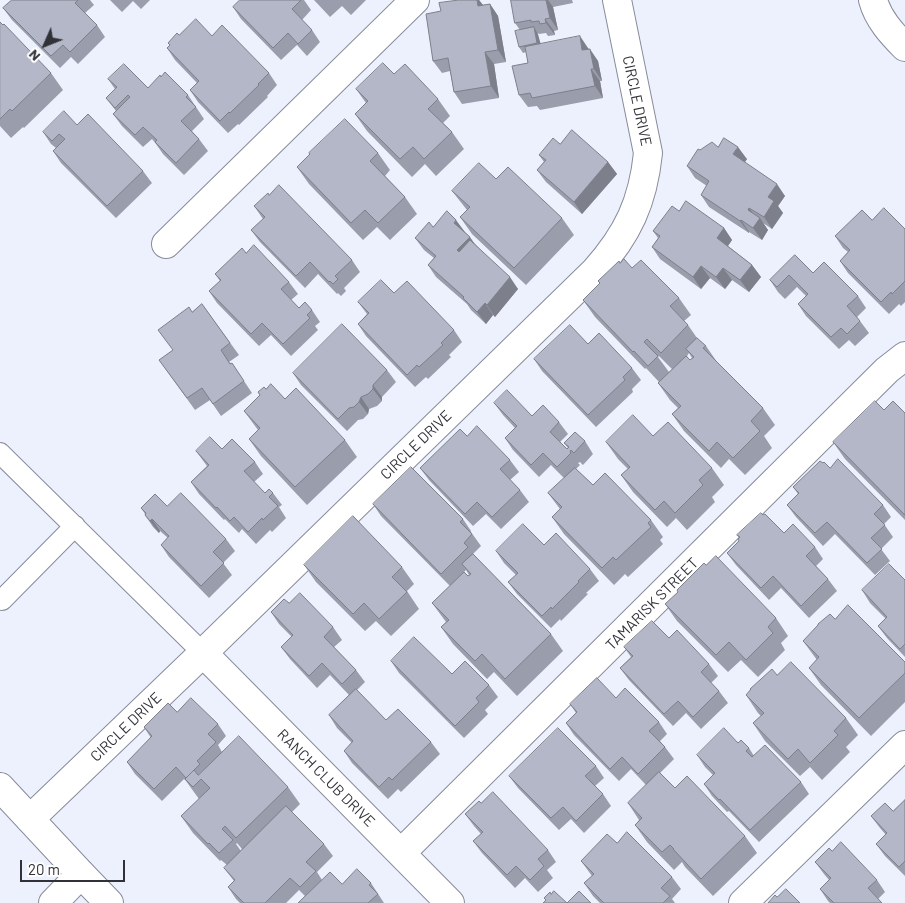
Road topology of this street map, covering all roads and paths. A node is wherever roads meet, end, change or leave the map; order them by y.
1 (415, 0) edge
2 (616, 0) edge
3 (874, 0) edge
4 (905, 47) edge
5 (166, 244) dead end
6 (905, 356) edge
7 (0, 452) edge
8 (75, 526) junction
9 (0, 598) edge
10 (203, 653) junction
11 (905, 745) edge
12 (0, 787) edge
13 (30, 819) junction
14 (401, 853) junction
15 (81, 874) junction
16 (53, 903) edge
17 (109, 903) edge
18 (450, 903) edge
19 (743, 903) edge

1 - 5 street
2 - 10 street, CIRCLE DRIVE
3 - 4 street
6 - 14 street, TAMARISK STREET
7 - 8 lane
8 - 9 lane
8 - 10 lane
10 - 13 street, CIRCLE DRIVE
10 - 14 street, RANCH CLUB DRIVE
11 - 19 street
12 - 13 street
13 - 15 street
14 - 18 street, RANCH CLUB DRIVE
15 - 16 street
15 - 17 street

